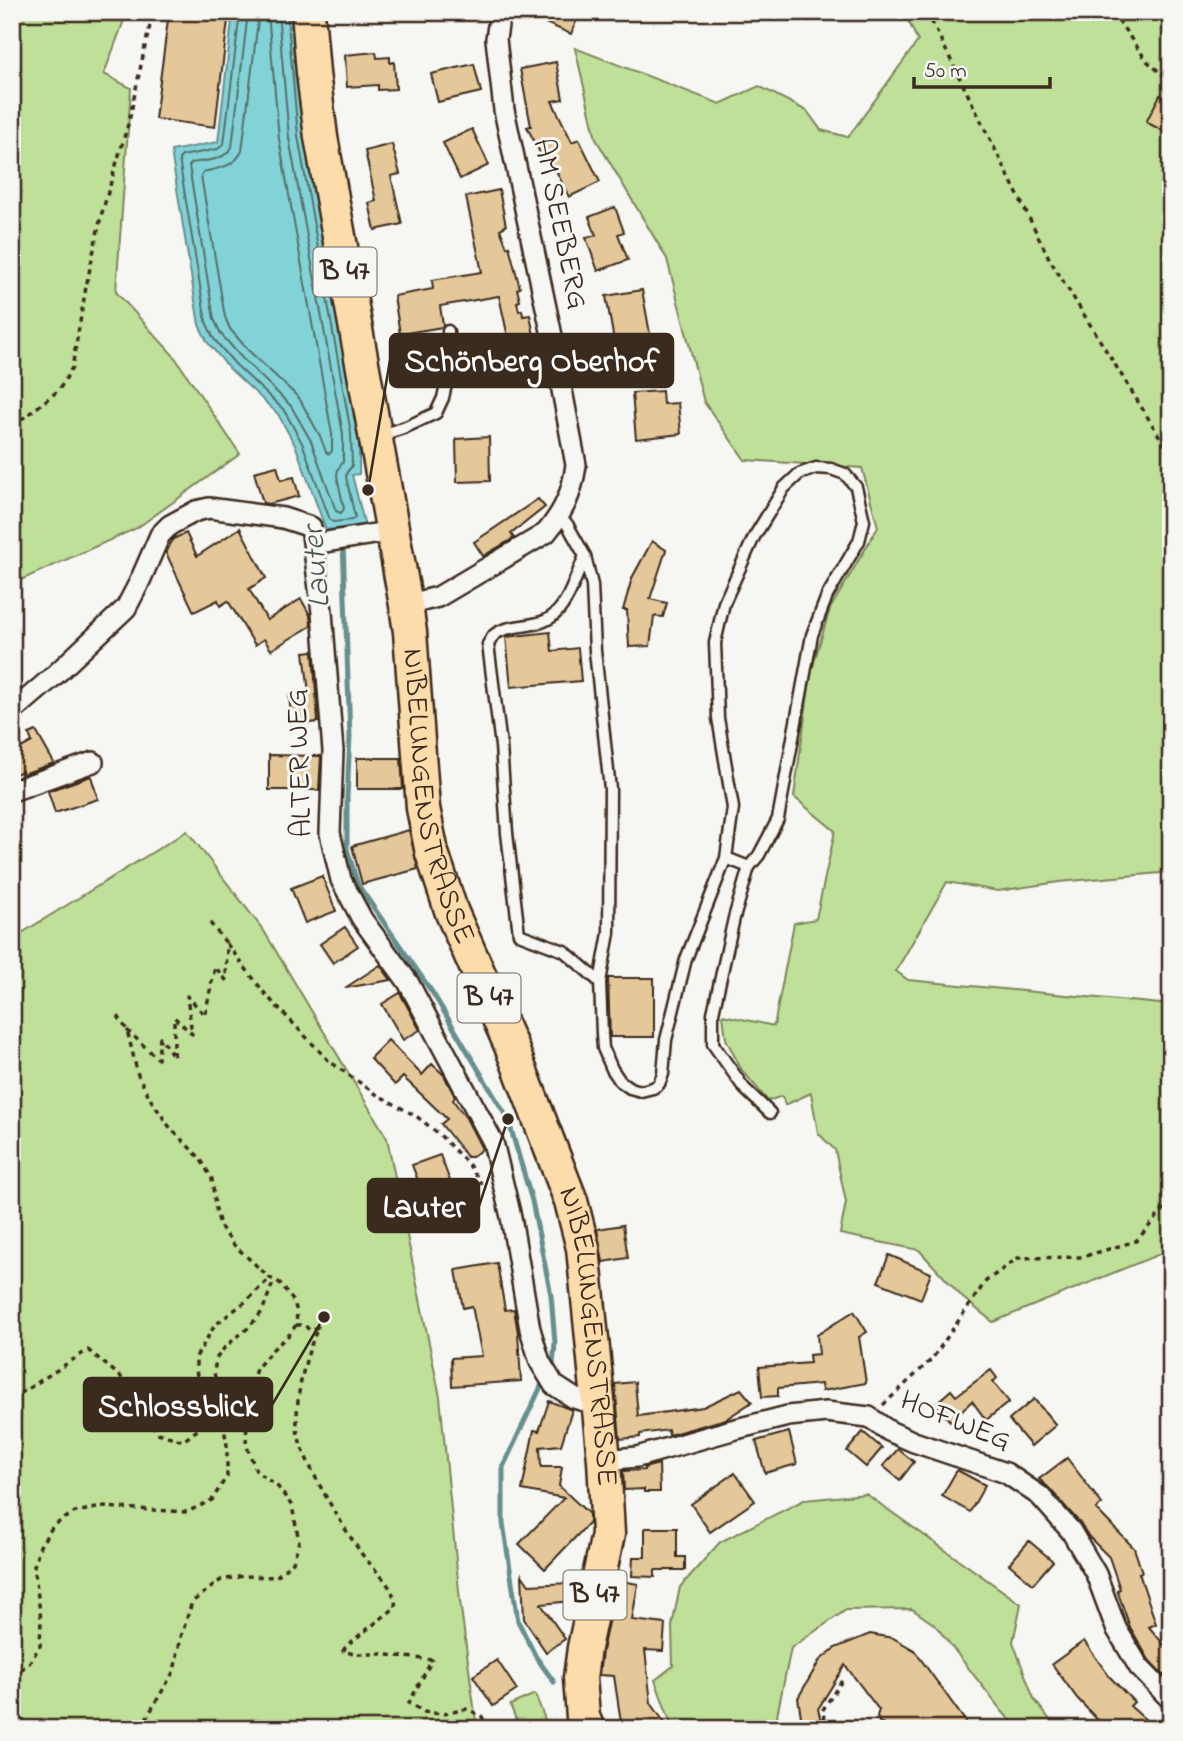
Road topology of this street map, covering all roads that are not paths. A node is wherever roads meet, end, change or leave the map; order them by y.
1 (308, 12) edge
2 (500, 12) edge
3 (448, 331) dead end
4 (375, 437) junction
5 (558, 518) junction
6 (380, 533) junction
7 (318, 543) junction
8 (585, 556) junction
9 (406, 605) junction
10 (12, 712) edge
11 (93, 762) dead end
12 (12, 791) edge
13 (726, 858) junction
14 (749, 867) junction
15 (600, 982) junction
16 (770, 1113) dead end
17 (598, 1402) junction
18 (604, 1460) junction
19 (1171, 1700) edge
20 (588, 1729) edge

1 - 4 main road, NIBELUNGENSTRASSE / B 47
2 - 5 street, AM SEEBERG
3 - 4 lane
4 - 6 main road, NIBELUNGENSTRASSE / B 47
5 - 8 lane
5 - 9 street, AM SEEBERG
6 - 7 street
6 - 9 main road, NIBELUNGENSTRASSE / B 47
7 - 10 street
7 - 17 street, ALTER WEG
8 - 15 lane
8 - 15 lane
9 - 17 main road, NIBELUNGENSTRASSE / B 47
11 - 12 street
13 - 14 lane
13 - 14 lane
13 - 15 lane
14 - 16 lane
17 - 18 main road, NIBELUNGENSTRASSE / B 47
18 - 19 street, HOFWEG
18 - 20 main road, NIBELUNGENSTRASSE / B 47

